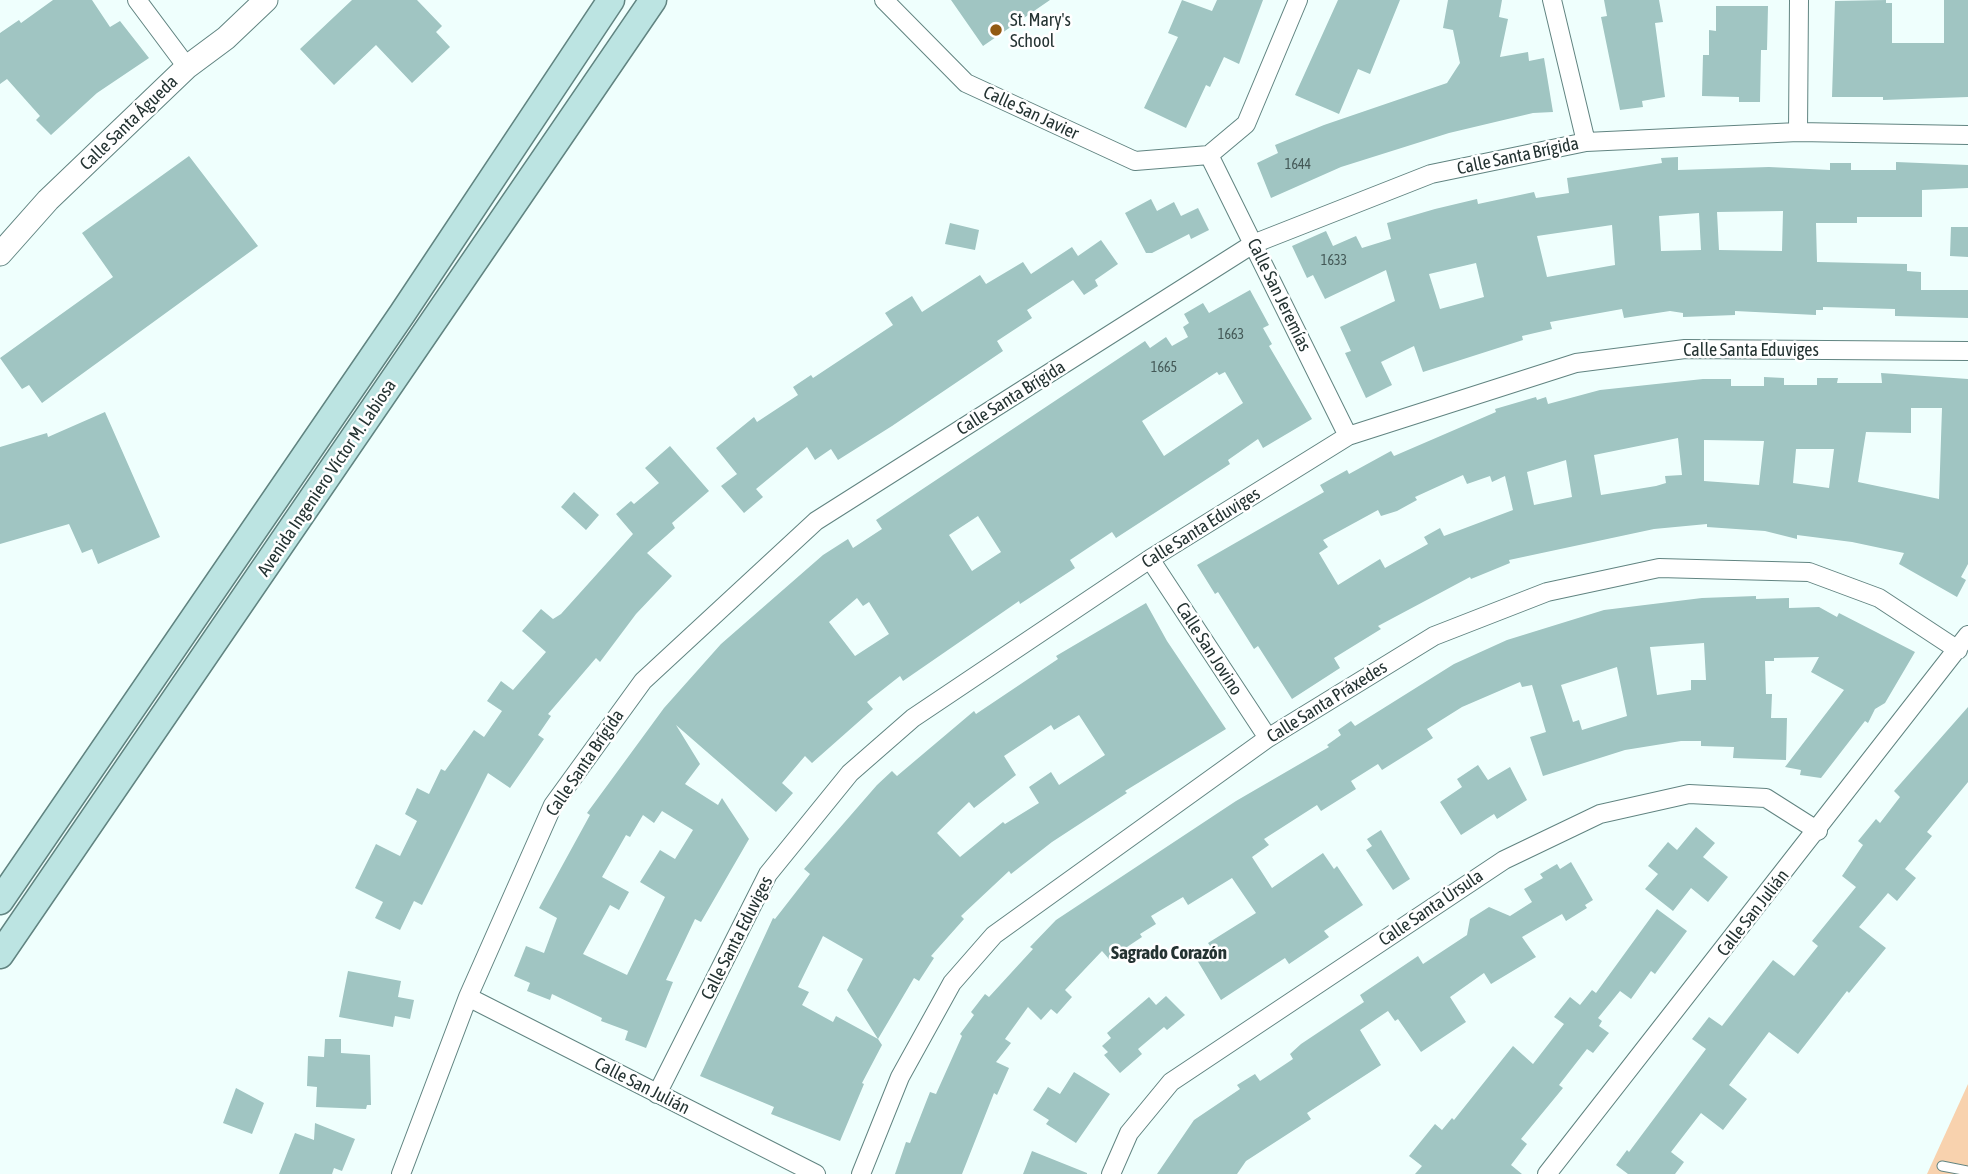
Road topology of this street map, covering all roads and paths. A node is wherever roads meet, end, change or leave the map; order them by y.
1 (137, 0) edge
2 (266, 0) edge
3 (611, 0) edge
4 (653, 0) edge
5 (884, 0) edge
6 (1298, 0) edge
7 (1552, 0) edge
8 (1799, 0) edge
9 (187, 67) junction
10 (1797, 132) junction
11 (1968, 135) edge
12 (1586, 142) junction
13 (1209, 155) junction
14 (1253, 244) junction
15 (0, 254) edge
16 (1968, 351) edge
17 (1348, 436) junction
18 (1150, 559) junction
19 (1968, 635) edge
20 (1958, 650) junction
21 (1268, 738) junction
22 (1818, 831) junction
23 (0, 901) edge
24 (0, 954) edge
25 (468, 997) junction
26 (657, 1094) junction
27 (1942, 1166) dead end
28 (1968, 1171) edge
29 (401, 1174) edge
30 (816, 1174) edge
31 (861, 1174) edge
32 (1111, 1174) edge
33 (1547, 1174) edge

1 - 9 street
2 - 9 street, Calle Santa Águeda
3 - 23 main road, Avenida Ingeniero Víctor M. Labiosa
4 - 24 main road, Avenida Ingeniero Víctor M. Labiosa
5 - 13 street, Calle San Javier
6 - 13 street
7 - 12 street
8 - 10 street
9 - 15 street, Calle Santa Águeda
10 - 11 street, Calle Santa Brígida
10 - 12 street, Calle Santa Brígida
12 - 14 street, Calle Santa Brígida
13 - 14 street, Calle San Jeremías
14 - 17 street, Calle San Jeremías
14 - 25 street, Calle Santa Brígida
16 - 17 street, Calle Santa Eduviges
17 - 18 street, Calle Santa Eduviges
18 - 21 street, Calle San Jovino
18 - 26 street, Calle Santa Eduviges
19 - 20 street, Calle San Julián
20 - 21 street, Calle Santa Práxedes
20 - 22 street, Calle San Julián
21 - 31 street, Calle Santa Práxedes
22 - 32 street, Calle Santa Úrsula
22 - 33 street, Calle San Julián
25 - 26 street, Calle San Julián
25 - 29 street, Calle Santa Brígida
26 - 30 street, Calle San Julián
27 - 28 lane

